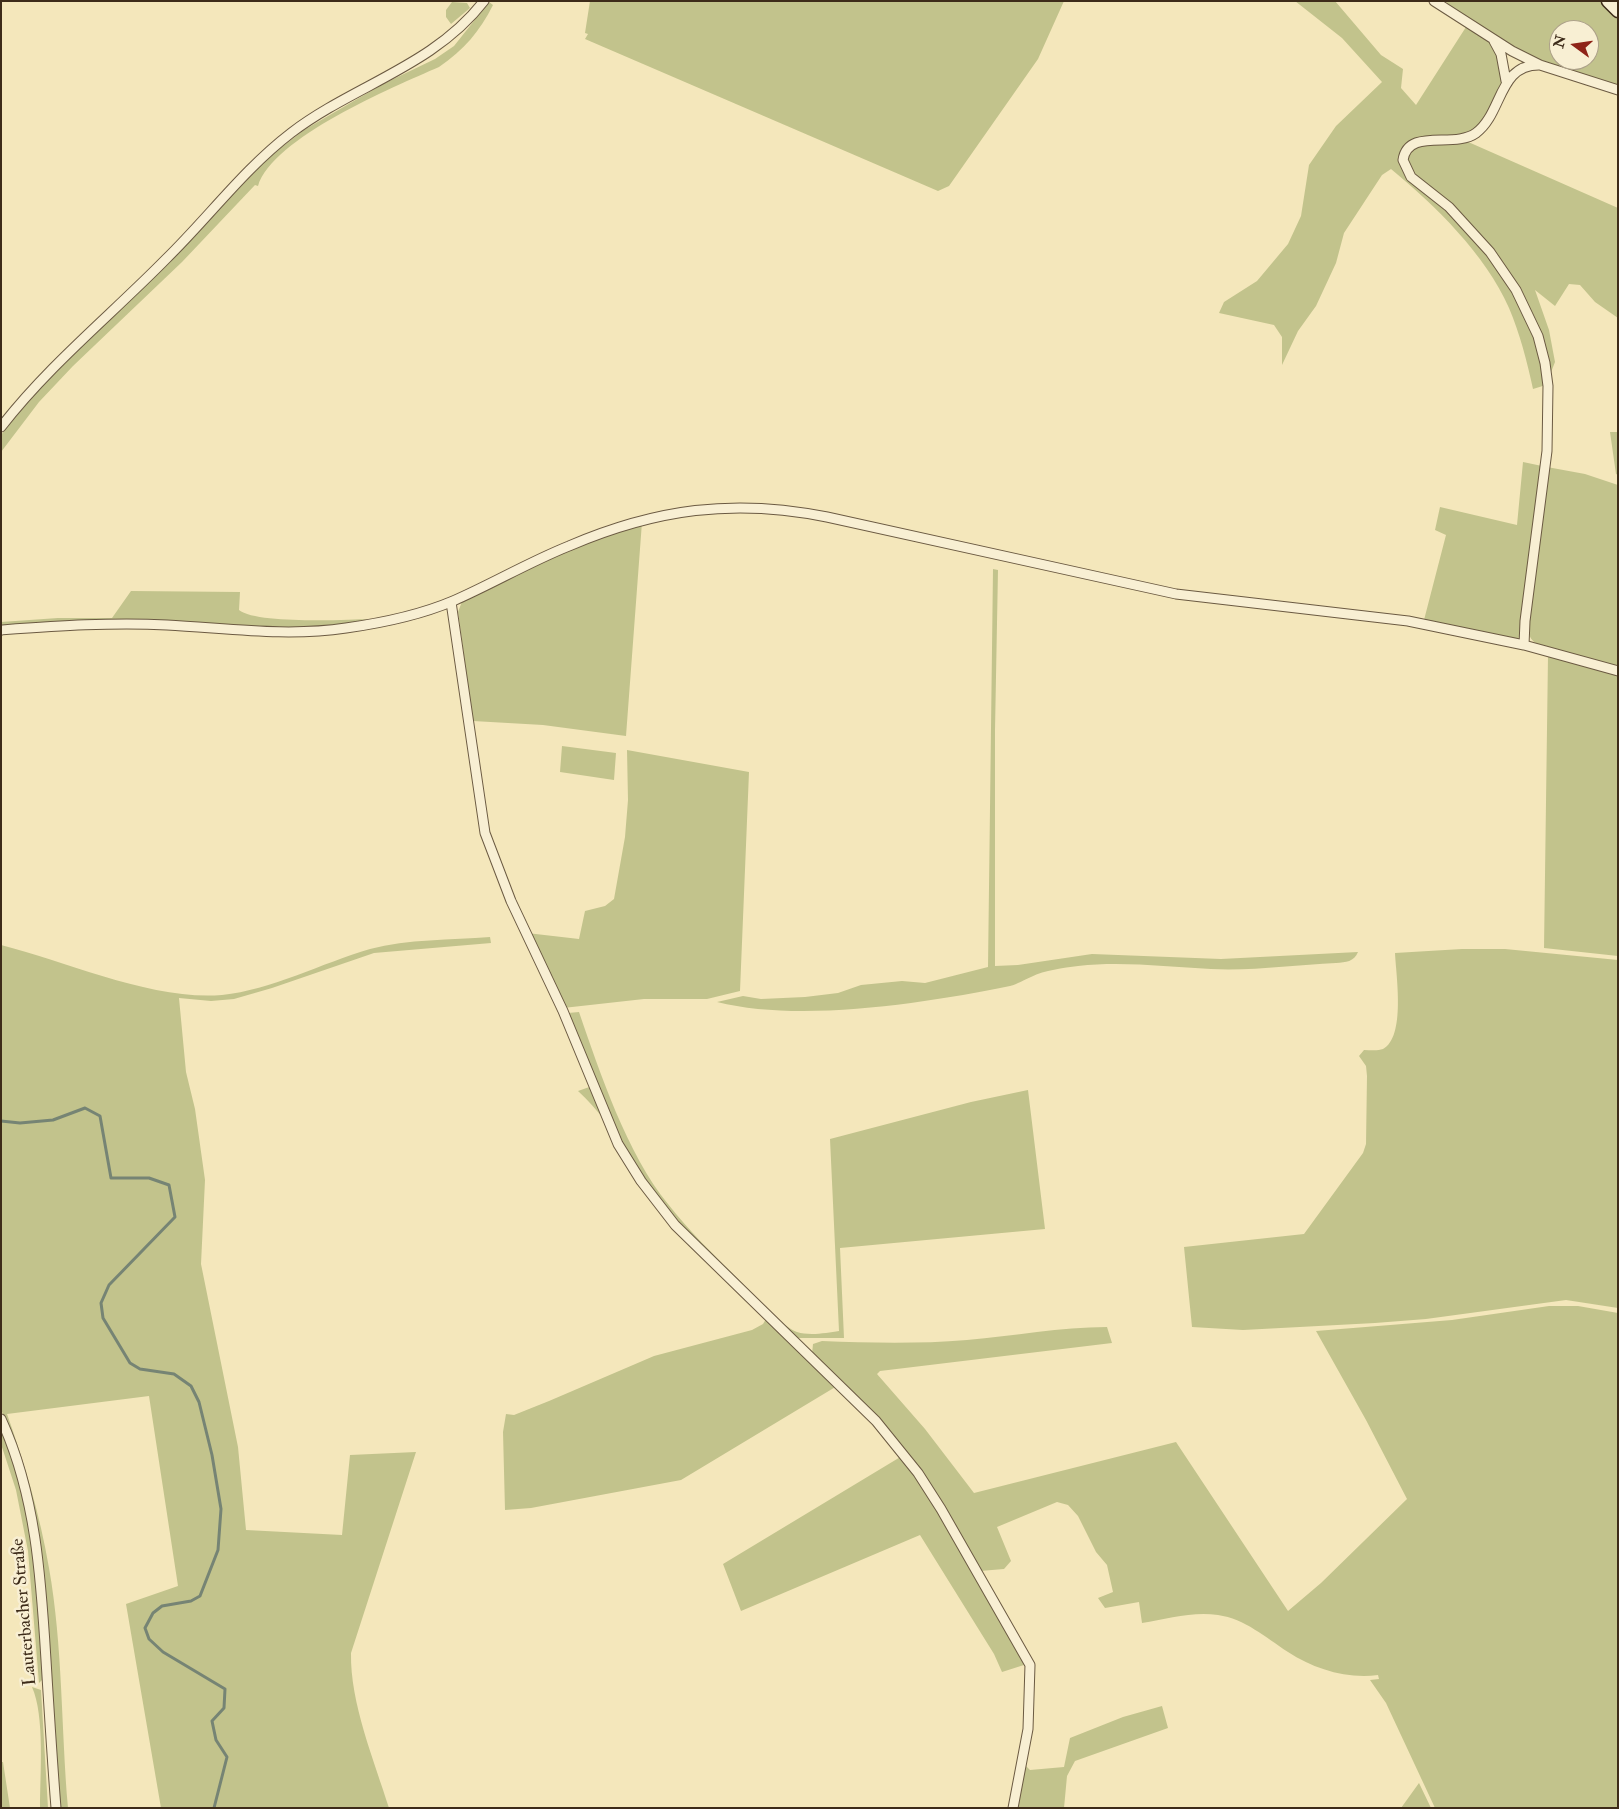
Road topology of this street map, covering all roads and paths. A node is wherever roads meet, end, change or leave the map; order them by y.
1 (484, 1) edge
2 (1434, 1) edge
3 (1608, 1) edge
4 (1618, 12) edge
5 (1492, 38) junction
6 (1540, 65) junction
7 (1506, 81) junction
8 (1618, 90) edge
9 (1, 427) edge
10 (452, 602) junction
11 (1, 630) edge
12 (1524, 645) junction
13 (1618, 671) edge
14 (1, 1419) edge
15 (56, 1808) edge
16 (1013, 1808) edge

1 - 9 street
2 - 5 street
3 - 4 street
5 - 6 street
5 - 7 street
6 - 7 street
6 - 8 street
7 - 12 street
10 - 11 street
10 - 12 street
10 - 16 street
12 - 13 street
14 - 15 street, Lauterbacher Straße

